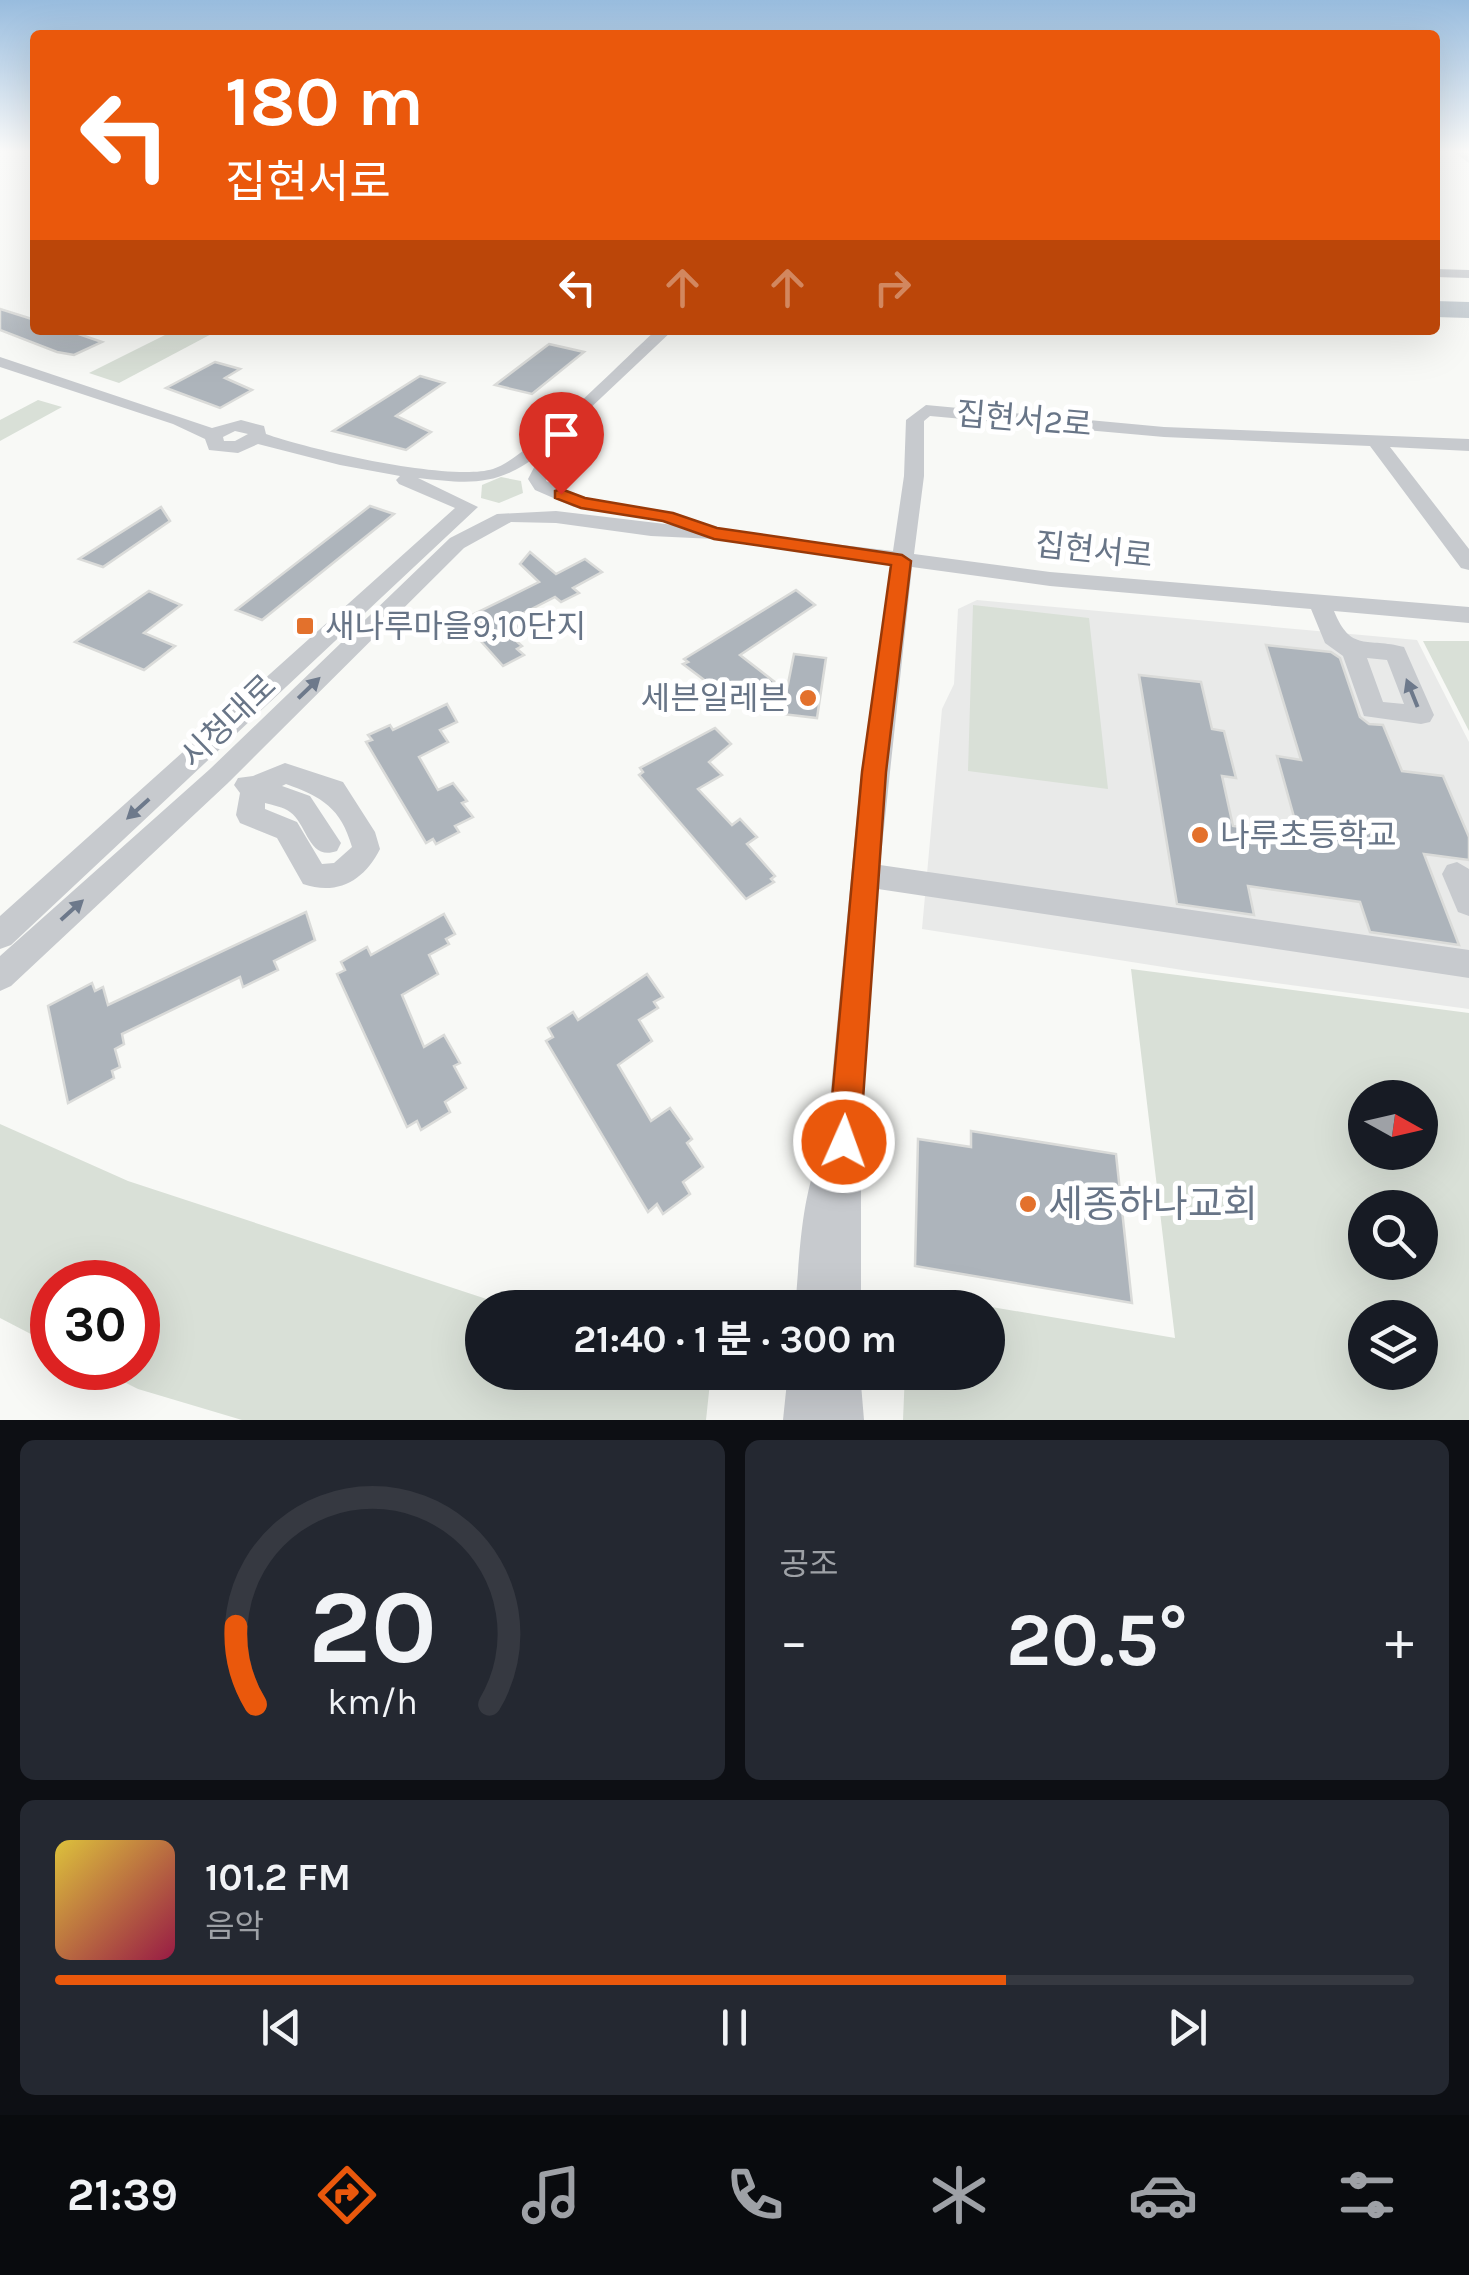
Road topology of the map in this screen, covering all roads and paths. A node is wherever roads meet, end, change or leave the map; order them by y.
1 (1440, 273) edge
2 (1469, 274) edge
3 (659, 335) edge
4 (680, 335) edge
5 (2, 357) edge
6 (251, 441) junction
7 (1376, 444) junction
8 (1469, 445) edge
9 (498, 474) junction
10 (540, 483) junction
11 (468, 507) junction
12 (509, 518) junction
13 (714, 533) junction
14 (902, 561) junction
15 (1469, 563) edge
16 (1322, 605) junction
17 (1469, 616) edge
18 (1354, 652) dead end
19 (219, 776) junction
20 (327, 843) dead end
21 (866, 874) junction
22 (1457, 874) dead end
23 (1469, 903) edge
24 (0, 935) edge
25 (1469, 964) edge
26 (0, 976) edge
27 (844, 1108) junction
28 (817, 1290) edge
29 (840, 1290) edge
30 (806, 1390) edge
31 (840, 1390) edge
32 (804, 1420) edge
33 (843, 1420) edge

1 - 2 street
3 - 9 street
4 - 10 street
5 - 6 street
6 - 9 street
6 - 11 street
7 - 8 street, 집현서2로
7 - 14 street, 집현서2로
7 - 15 street
9 - 10 street, 집현서로
9 - 11 street, 시청대로
10 - 12 street
10 - 13 street, 집현서로
11 - 12 street
11 -> 24 street, 시청대로
12 - 13 street, 집현서로
19 -> 12 street, 시청대로
13 - 14 street, 집현서로
14 - 16 street, 집현서로
14 - 21 street, 집현서2로
16 - 17 street, 집현서로
16 - 18 street
19 - 20 street
26 -> 19 street, 시청대로
21 - 25 street
21 - 27 street, 집현서2로
22 - 23 street
27 - 28 street, 집현서2로
27 - 29 street, 집현서2로
30 - 32 street
31 - 33 street

